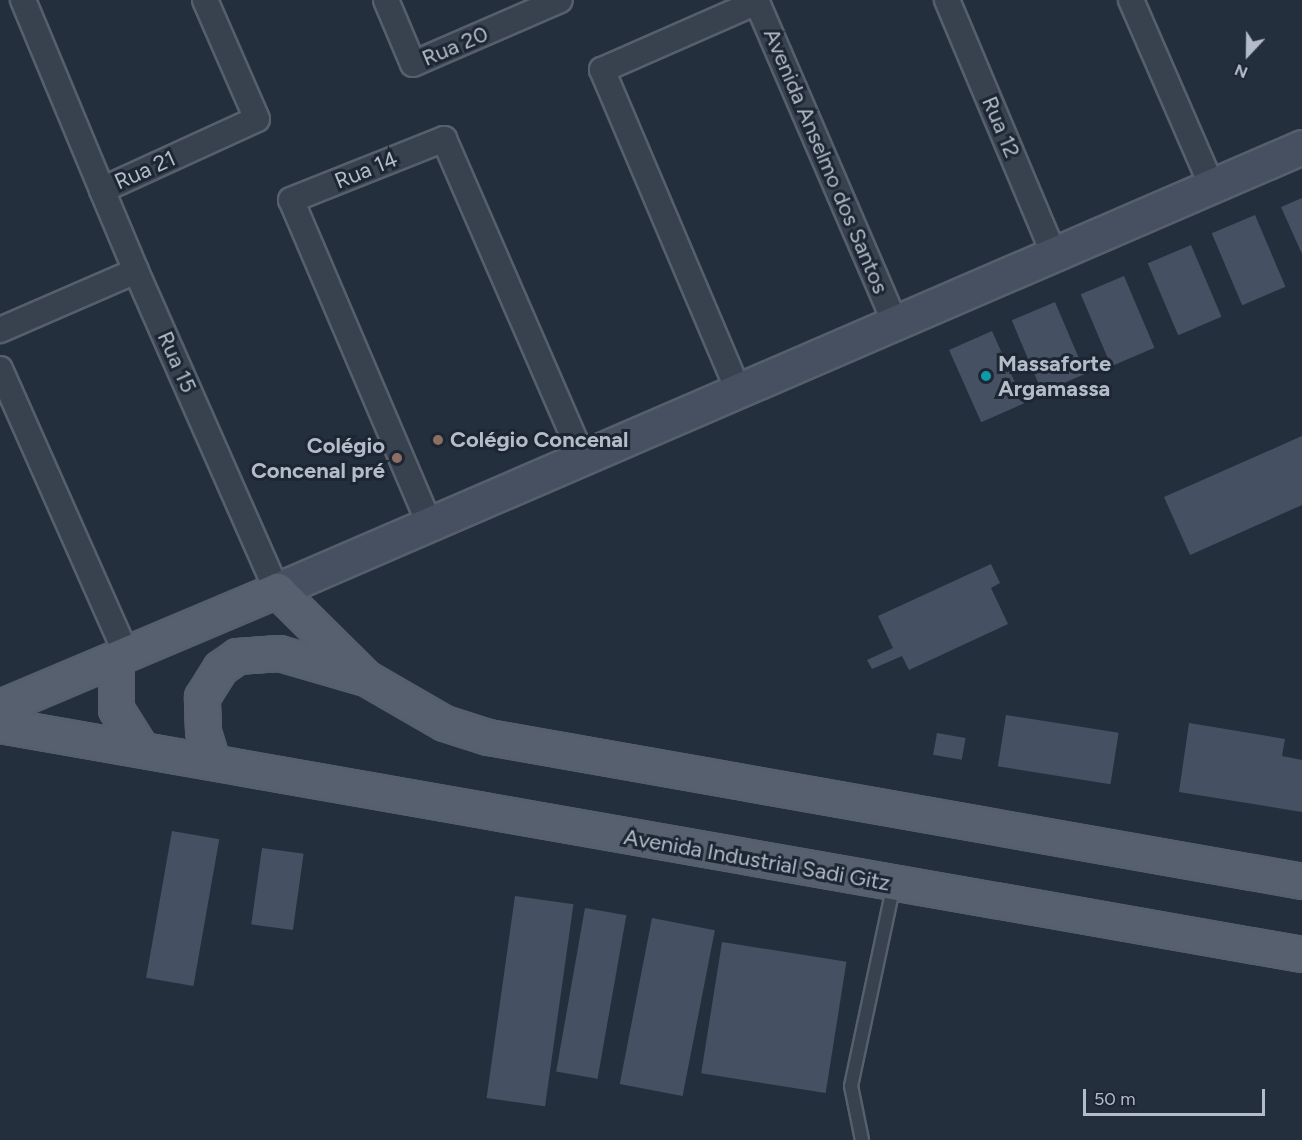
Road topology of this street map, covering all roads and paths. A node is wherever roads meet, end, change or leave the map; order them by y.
1 (23, 0) edge
2 (205, 0) edge
3 (386, 0) edge
4 (560, 0) edge
5 (947, 0) edge
6 (1131, 0) edge
7 (757, 1) edge
8 (1302, 147) edge
9 (1212, 186) junction
10 (102, 190) junction
11 (1054, 255) junction
12 (136, 271) junction
13 (896, 323) junction
14 (0, 330) edge
15 (0, 369) edge
16 (738, 390) junction
17 (582, 457) junction
18 (429, 523) junction
19 (277, 590) junction
20 (121, 656) junction
21 (366, 678) junction
22 (0, 707) edge
23 (0, 725) edge
24 (141, 750) junction
25 (212, 761) junction
26 (1302, 881) edge
27 (894, 884) junction
28 (1302, 954) edge
29 (862, 1140) edge

1 - 10 street, Rua 21
2 - 10 street, Rua 21
3 - 4 street, Rua 20
5 - 11 street, Rua 12
6 - 9 street
7 - 13 street, Avenida Anselmo dos Santos
7 - 16 street
8 - 9 street
9 - 11 street
10 - 12 street, Rua 15
11 - 13 street
12 - 14 street
12 - 19 street, Rua 15
13 - 16 street
15 - 20 street
16 - 17 street
17 - 18 street
17 - 18 street, Rua 14
18 - 19 street
19 - 20 main road
19 - 21 main road
20 - 22 main road
20 - 24 main road
21 - 25 main road
21 - 26 main road
23 - 24 main road, Avenida Industrial Sadi Gitz
24 - 25 main road, Avenida Industrial Sadi Gitz
25 - 27 main road, Avenida Industrial Sadi Gitz
27 - 28 main road, Avenida Industrial Sadi Gitz
27 - 29 lane

